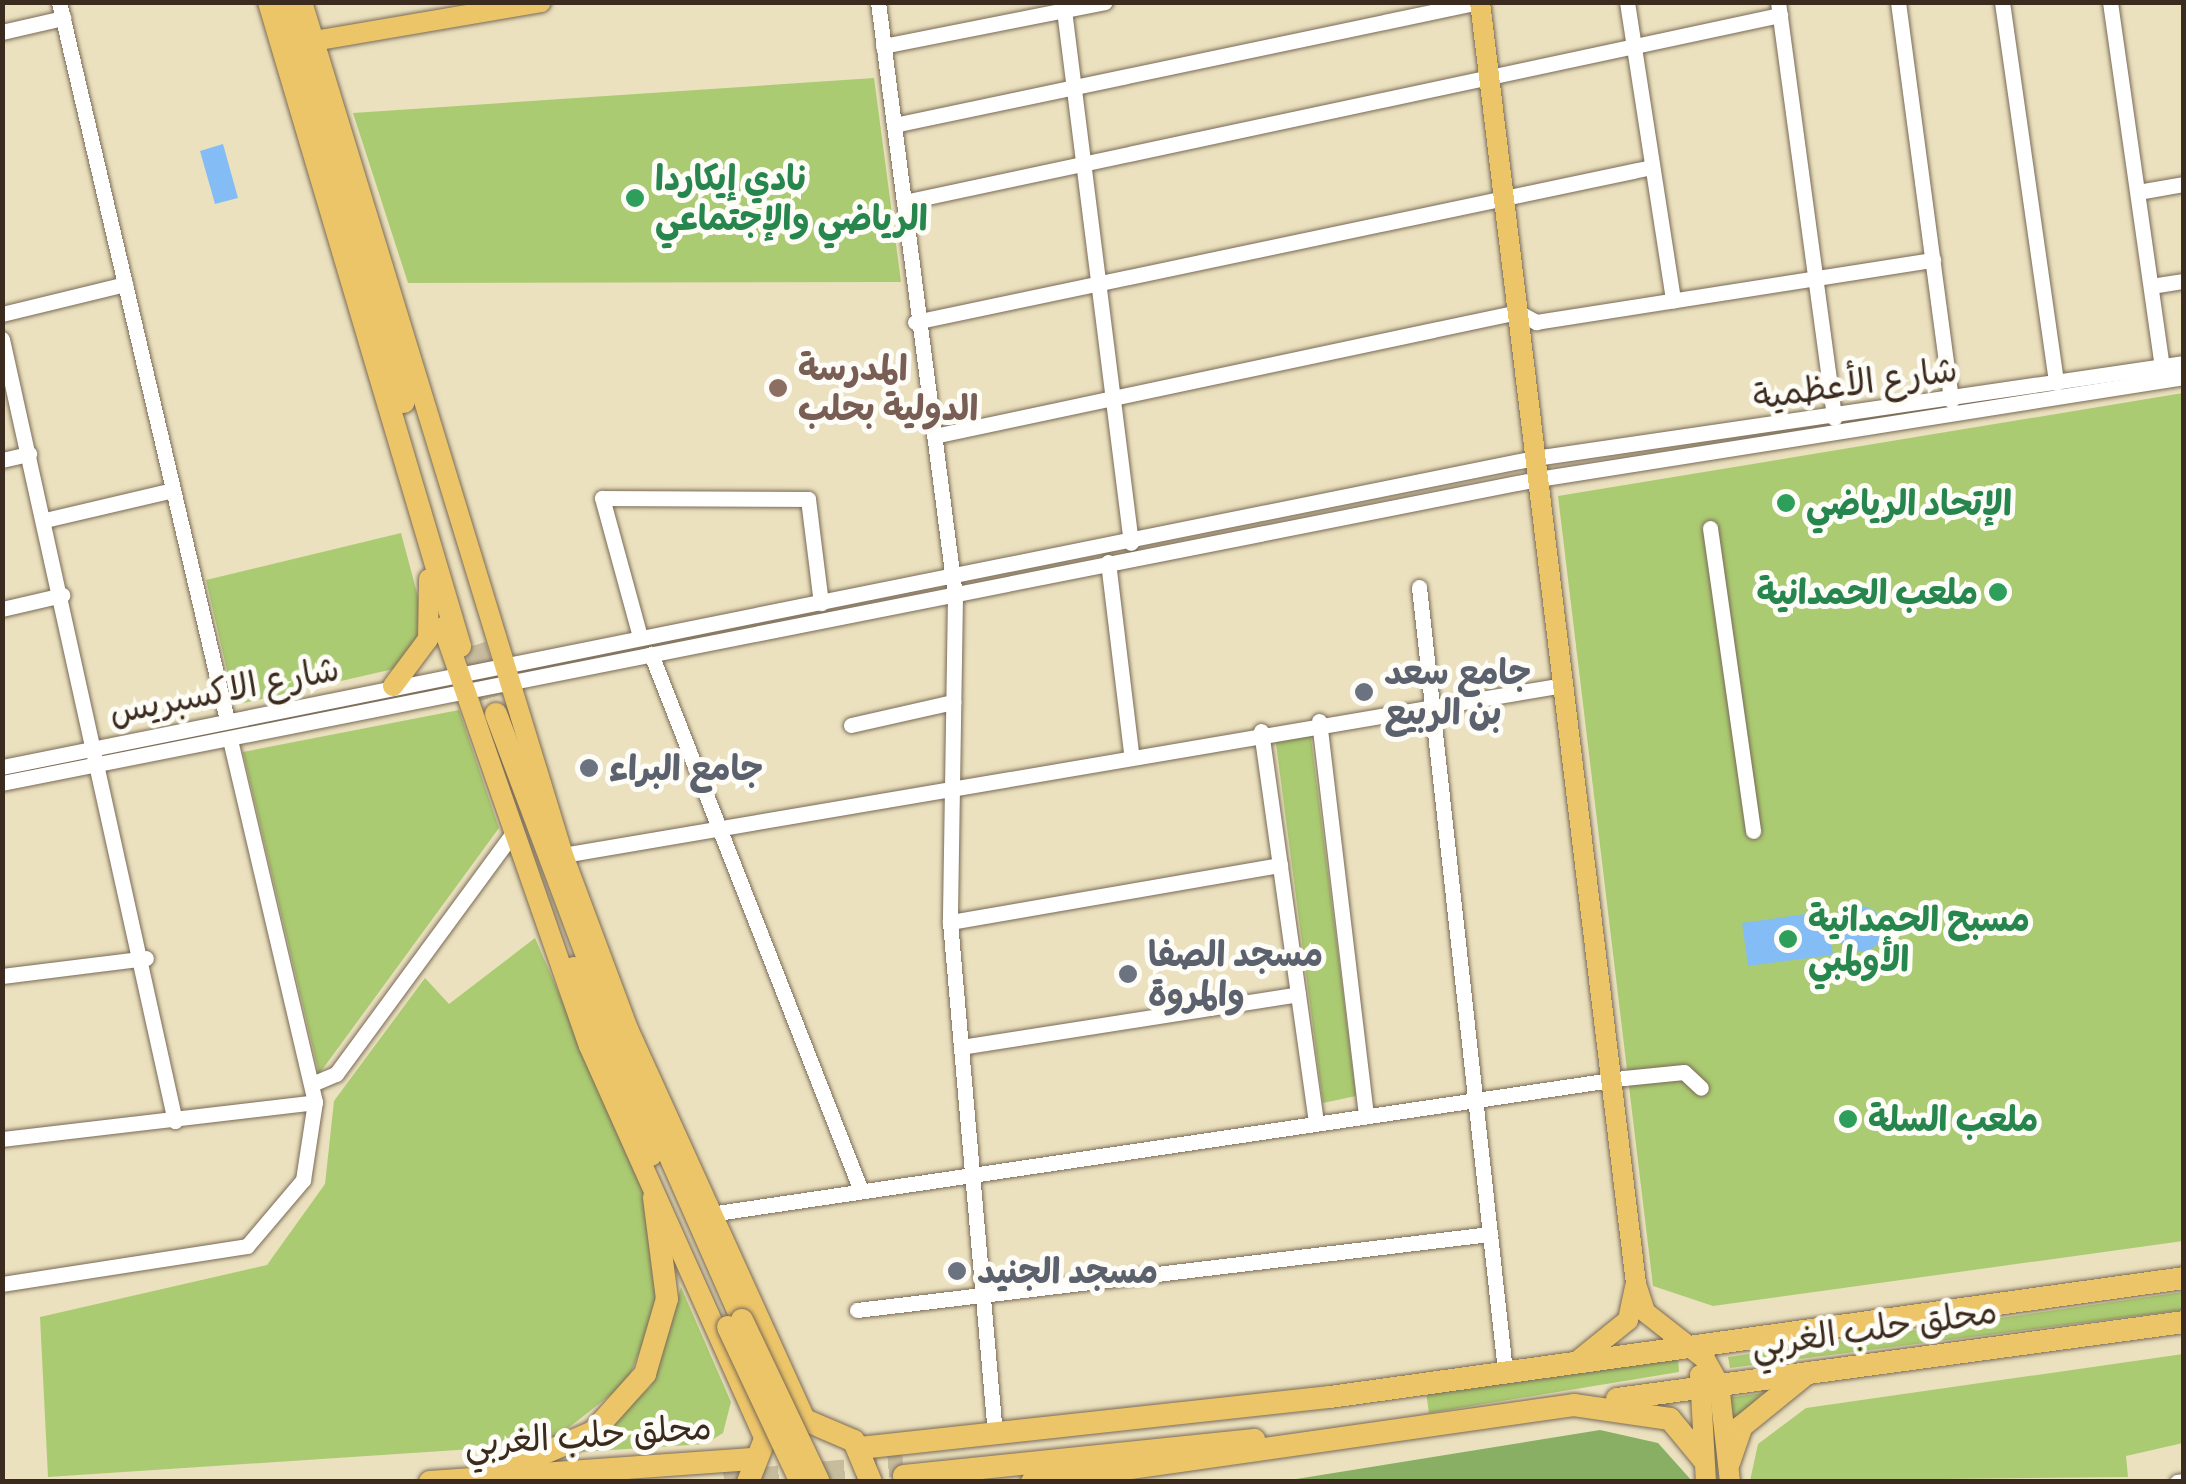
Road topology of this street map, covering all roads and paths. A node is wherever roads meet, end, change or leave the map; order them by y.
1 (258, 2) edge
2 (270, 2) edge
3 (286, 2) edge
4 (302, 2) edge
5 (541, 2) edge
6 (878, 2) edge
7 (1105, 2) edge
8 (1480, 2) edge
9 (1627, 2) edge
10 (1898, 2) edge
11 (2002, 2) edge
12 (2110, 2) edge
13 (1064, 7) edge
14 (475, 8) edge
15 (1779, 9) edge
16 (61, 10) edge
17 (2, 32) edge
18 (314, 41) junction
19 (883, 46) junction
20 (1634, 48) junction
21 (1490, 81) junction
22 (1075, 88) junction
23 (894, 125) junction
24 (1652, 167) junction
25 (1083, 168) junction
26 (2184, 184) edge
27 (2138, 192) junction
28 (1504, 196) junction
29 (904, 202) junction
30 (1932, 260) junction
31 (1815, 276) junction
32 (1100, 278) junction
33 (2184, 280) edge
34 (125, 284) junction
35 (2151, 286) junction
36 (1673, 300) junction
37 (1518, 312) junction
38 (2, 314) edge
39 (915, 322) junction
40 (2, 339) edge
41 (2184, 363) edge
42 (2162, 366) junction
43 (2184, 377) edge
44 (2056, 382) junction
45 (1115, 394) junction
46 (1950, 400) junction
47 (1834, 418) junction
48 (934, 436) junction
49 (29, 454) junction
50 (2, 460) edge
51 (1536, 469) junction
52 (173, 490) junction
53 (44, 520) junction
54 (1710, 528) dead end
55 (1131, 543) junction
56 (1108, 562) junction
57 (952, 577) junction
58 (429, 579) junction
59 (1419, 587) dead end
60 (62, 595) junction
61 (954, 596) junction
62 (822, 603) junction
63 (2, 609) edge
64 (639, 633) junction
65 (651, 654) junction
66 (502, 664) junction
67 (457, 673) junction
68 (1563, 685) junction
69 (393, 686) junction
70 (509, 687) junction
71 (464, 694) junction
72 (953, 702) junction
73 (1432, 702) junction
74 (490, 717) tunnel mouth
75 (227, 720) junction
76 (1320, 721) junction
77 (850, 725) dead end
78 (1261, 731) junction
79 (230, 739) junction
80 (1131, 753) junction
81 (100, 754) junction
82 (2, 767) edge
83 (952, 782) junction
84 (2, 783) edge
85 (716, 824) junction
86 (1753, 832) dead end
87 (513, 833) junction
88 (564, 855) junction
89 (1280, 865) junction
90 (950, 922) junction
91 (146, 958) junction
92 (2, 976) edge
93 (1298, 994) junction
94 (608, 1037) junction
95 (961, 1047) junction
96 (1611, 1080) junction
97 (312, 1084) junction
98 (1701, 1088) dead end
99 (1476, 1099) junction
100 (315, 1102) junction
101 (1366, 1114) junction
102 (176, 1121) junction
103 (1316, 1122) junction
104 (3, 1137) edge
105 (972, 1171) junction
106 (860, 1188) junction
107 (654, 1198) junction
108 (710, 1214) junction
109 (1490, 1234) junction
110 (2184, 1278) edge
111 (2, 1284) edge
112 (1636, 1284) junction
113 (983, 1295) junction
114 (857, 1310) dead end
115 (2184, 1322) edge
116 (735, 1324) junction
117 (1761, 1332) junction
118 (1681, 1344) junction
119 (1580, 1359) junction
120 (1705, 1360) junction
121 (1506, 1371) junction
122 (1810, 1372) junction
123 (1708, 1385) junction
124 (1330, 1397) junction
125 (1574, 1406) junction
126 (805, 1420) junction
127 (995, 1434) junction
128 (1352, 1438) junction
129 (860, 1448) junction
130 (755, 1460) edge
131 (1705, 1470) edge
132 (1730, 1472) edge
133 (490, 1476) junction
134 (1080, 1478) edge
135 (430, 1482) edge
136 (800, 1482) edge
137 (819, 1482) edge
138 (871, 1482) edge
139 (1032, 1482) edge

1 - 58 main road
2 - 3 highway
4 - 18 main road
5 - 14 main road
6 - 19 street
7 - 13 street
8 - 21 main road
8 - 22 street
9 - 20 street
10 - 30 street
11 - 44 street
12 - 27 street
13 - 19 street
13 - 22 street
14 - 18 main road
15 - 20 street
15 - 31 street
16 - 17 street
16 - 34 street
18 - 66 main road
19 - 23 street
20 - 21 street
20 - 24 street
21 - 25 street
21 - 28 main road
22 - 23 street
22 - 25 street
23 - 29 street
24 - 28 street
24 - 36 street
25 - 29 street
25 - 32 street
26 - 27 street
27 - 35 street
28 - 32 street
28 - 37 main road
29 - 39 street
30 - 31 street
30 - 46 street
31 - 36 street
31 - 47 street
32 - 39 street
32 - 45 street
33 - 35 street
34 - 38 street
34 - 52 street
35 - 42 street
36 - 37 street
37 - 45 street
37 - 51 main road
39 - 48 street
40 - 49 street
41 - 42 street, شارع الأعظمية
42 - 44 street, شارع الأعظمية
43 - 51 street
44 - 46 street, شارع الأعظمية
45 - 48 street
45 - 55 street
46 - 47 street, شارع الأعظمية
47 - 51 street, شارع الأعظمية
48 - 57 street
49 - 50 street
49 - 53 street
51 - 55 street, شارع الاكسبريس
51 - 56 street
51 - 68 main road
52 - 53 street
52 - 75 street
53 - 60 street
54 - 86 street
55 - 57 street, شارع الاكسبريس
56 - 61 street
56 - 80 street
57 - 61 street
57 - 62 street, شارع الاكسبريس
58 - 67 main road
58 - 69 main road
59 - 73 street
60 - 63 street
60 - 81 street
61 - 65 street
61 - 72 street
62 - 64 street, شارع الاكسبريس
62 - 64 street
64 - 66 street, شارع الاكسبريس
65 - 70 street
65 - 85 street
66 - 67 street, شارع الاكسبريس
66 - 70 main road
67 - 69 street, شارع الاكسبريس
67 - 71 main road
68 - 73 street
68 - 96 main road
69 - 75 street, شارع الاكسبريس
70 - 71 street
70 - 88 main road
71 - 79 street
71 - 87 main road
72 - 77 street
72 - 83 street
73 - 76 street
73 - 99 street
74 - 94 highway
75 - 81 street, شارع الاكسبريس
76 - 78 street
76 - 101 street
78 - 80 street
78 - 89 street
79 - 81 street
79 - 97 street
80 - 83 street
81 - 82 street, شارع الاكسبريس
81 - 84 street
81 - 91 street
83 - 85 street
83 - 90 street
85 - 88 street
85 - 106 street
87 - 94 main road
87 - 97 street
88 - 94 main road
89 - 90 street
89 - 93 street
90 - 95 street
91 - 92 street
91 - 102 street
93 - 95 street
93 - 103 street
94 - 107 main road
94 - 108 main road
94 - 116 highway
95 - 105 street
96 - 98 street
96 - 99 street
96 - 112 main road
97 - 100 street
99 - 101 street
99 - 109 street
100 - 102 street
100 - 111 street
101 - 103 street
102 - 104 street
103 - 105 street
105 - 106 street
105 - 113 street
106 - 108 street
107 - 130 main road
107 - 133 highway
108 - 126 main road
109 - 113 street
109 - 121 street
110 - 117 highway, محلق حلب الغربي
112 - 118 main road
112 - 119 main road
113 - 114 street
113 - 127 street
115 - 122 highway, محلق حلب الغربي
116 - 136 highway, bridge
116 - 137 highway, bridge
117 - 118 highway, محلق حلب الغربي
117 - 120 main road
118 - 119 highway, محلق حلب الغربي
118 - 120 main road
119 - 121 highway, محلق حلب الغربي
120 - 123 main road
121 - 124 highway, محلق حلب الغربي
122 - 123 highway, محلق حلب الغربي
122 - 132 highway
123 - 125 highway, محلق حلب الغربي
123 - 131 main road
123 - 132 main road
124 - 127 highway
124 - 128 highway
125 - 128 highway
125 - 131 highway
126 - 129 highway
126 - 130 highway
127 - 129 highway
128 - 134 highway
129 - 138 highway
130 - 133 highway, محلق حلب الغربي
133 - 135 highway, محلق حلب الغربي
134 - 139 highway

